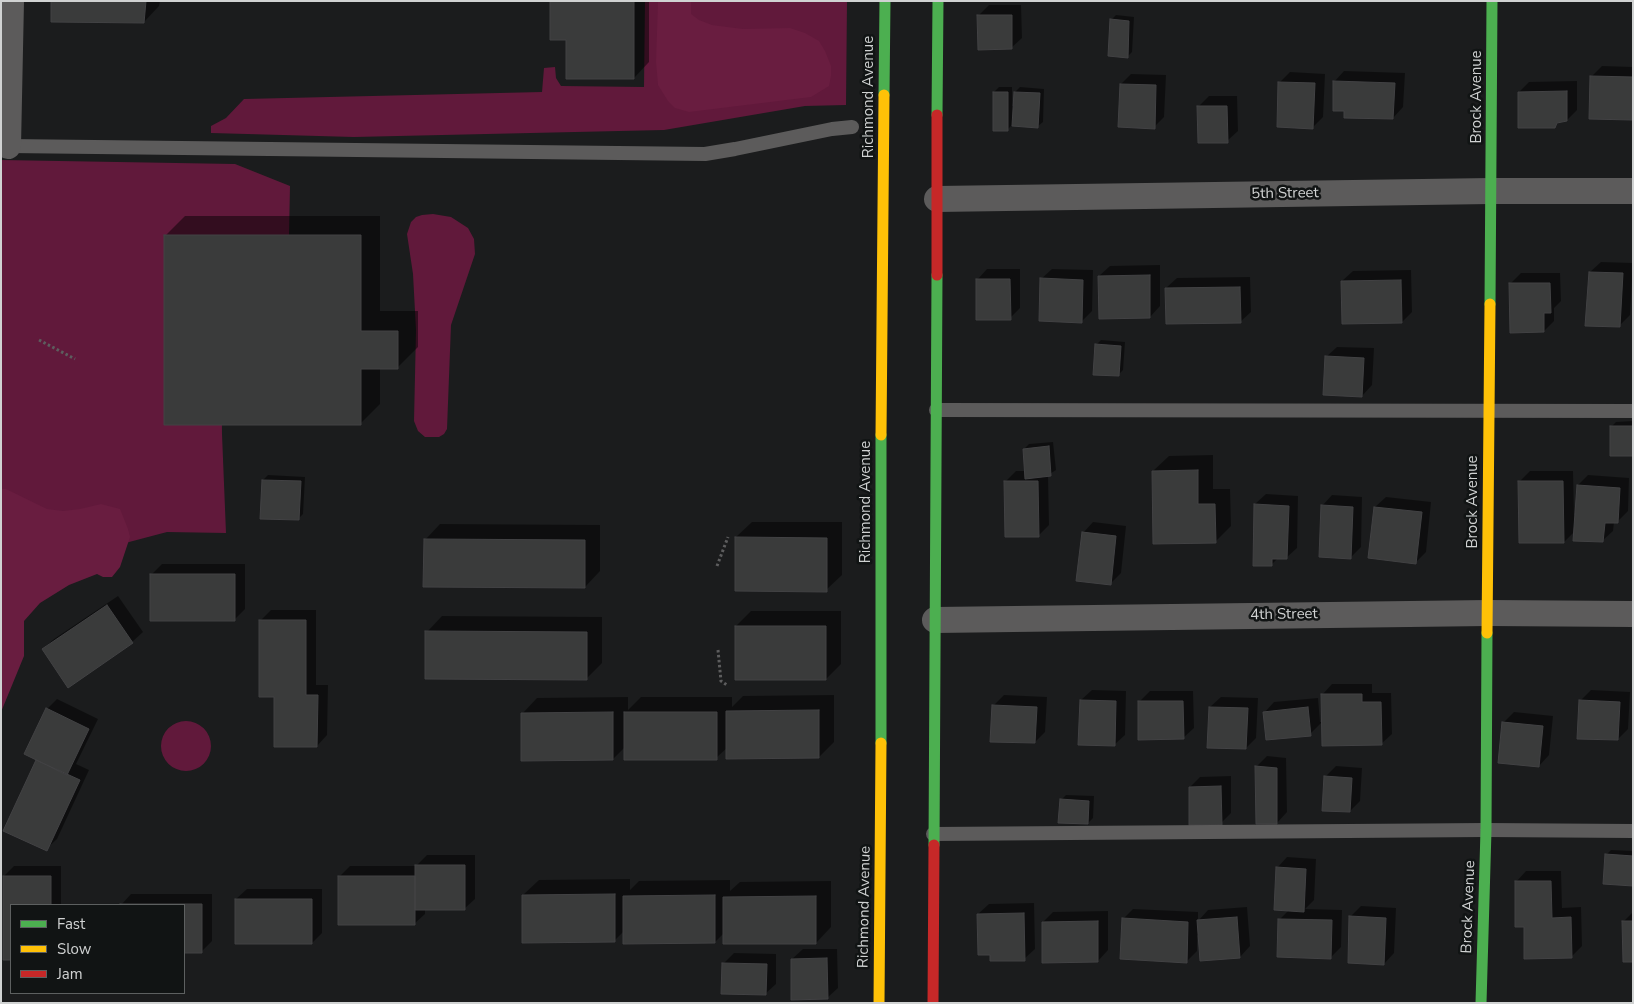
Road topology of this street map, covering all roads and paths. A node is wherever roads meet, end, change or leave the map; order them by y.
1 (11, 1) edge
2 (884, 1) edge
3 (938, 1) edge
4 (1492, 1) edge
5 (852, 127) dead end
6 (8, 146) joint
7 (1491, 191) junction
8 (1633, 191) edge
9 (937, 199) junction
10 (39, 340) dead end
11 (75, 359) dead end
12 (936, 410) junction
13 (1489, 410) junction
14 (1633, 410) edge
15 (728, 537) dead end
16 (717, 566) dead end
17 (1488, 613) junction
18 (1633, 614) edge
19 (936, 620) junction
20 (718, 650) dead end
21 (727, 684) dead end
22 (1486, 830) junction
23 (1633, 830) edge
24 (933, 834) junction
25 (879, 1003) edge
26 (933, 1003) edge
27 (1481, 1003) edge

1 - 6 street
2 - 25 main road, Richmond Avenue
3 - 9 main road
4 - 7 main road, Brock Avenue
5 - 6 lane
7 - 8 street, 5th Street
7 - 9 street, 5th Street
7 - 13 main road, Brock Avenue
9 - 12 main road
10 - 11 path
12 - 13 lane
12 - 19 main road
13 - 14 lane
13 - 17 main road, Brock Avenue
15 - 16 path
17 - 18 street, 4th Street
17 - 19 street, 4th Street
17 - 22 main road, Brock Avenue
19 - 24 main road
20 - 21 path
22 - 23 lane
22 - 24 lane
22 - 27 main road, Brock Avenue
24 - 26 main road

